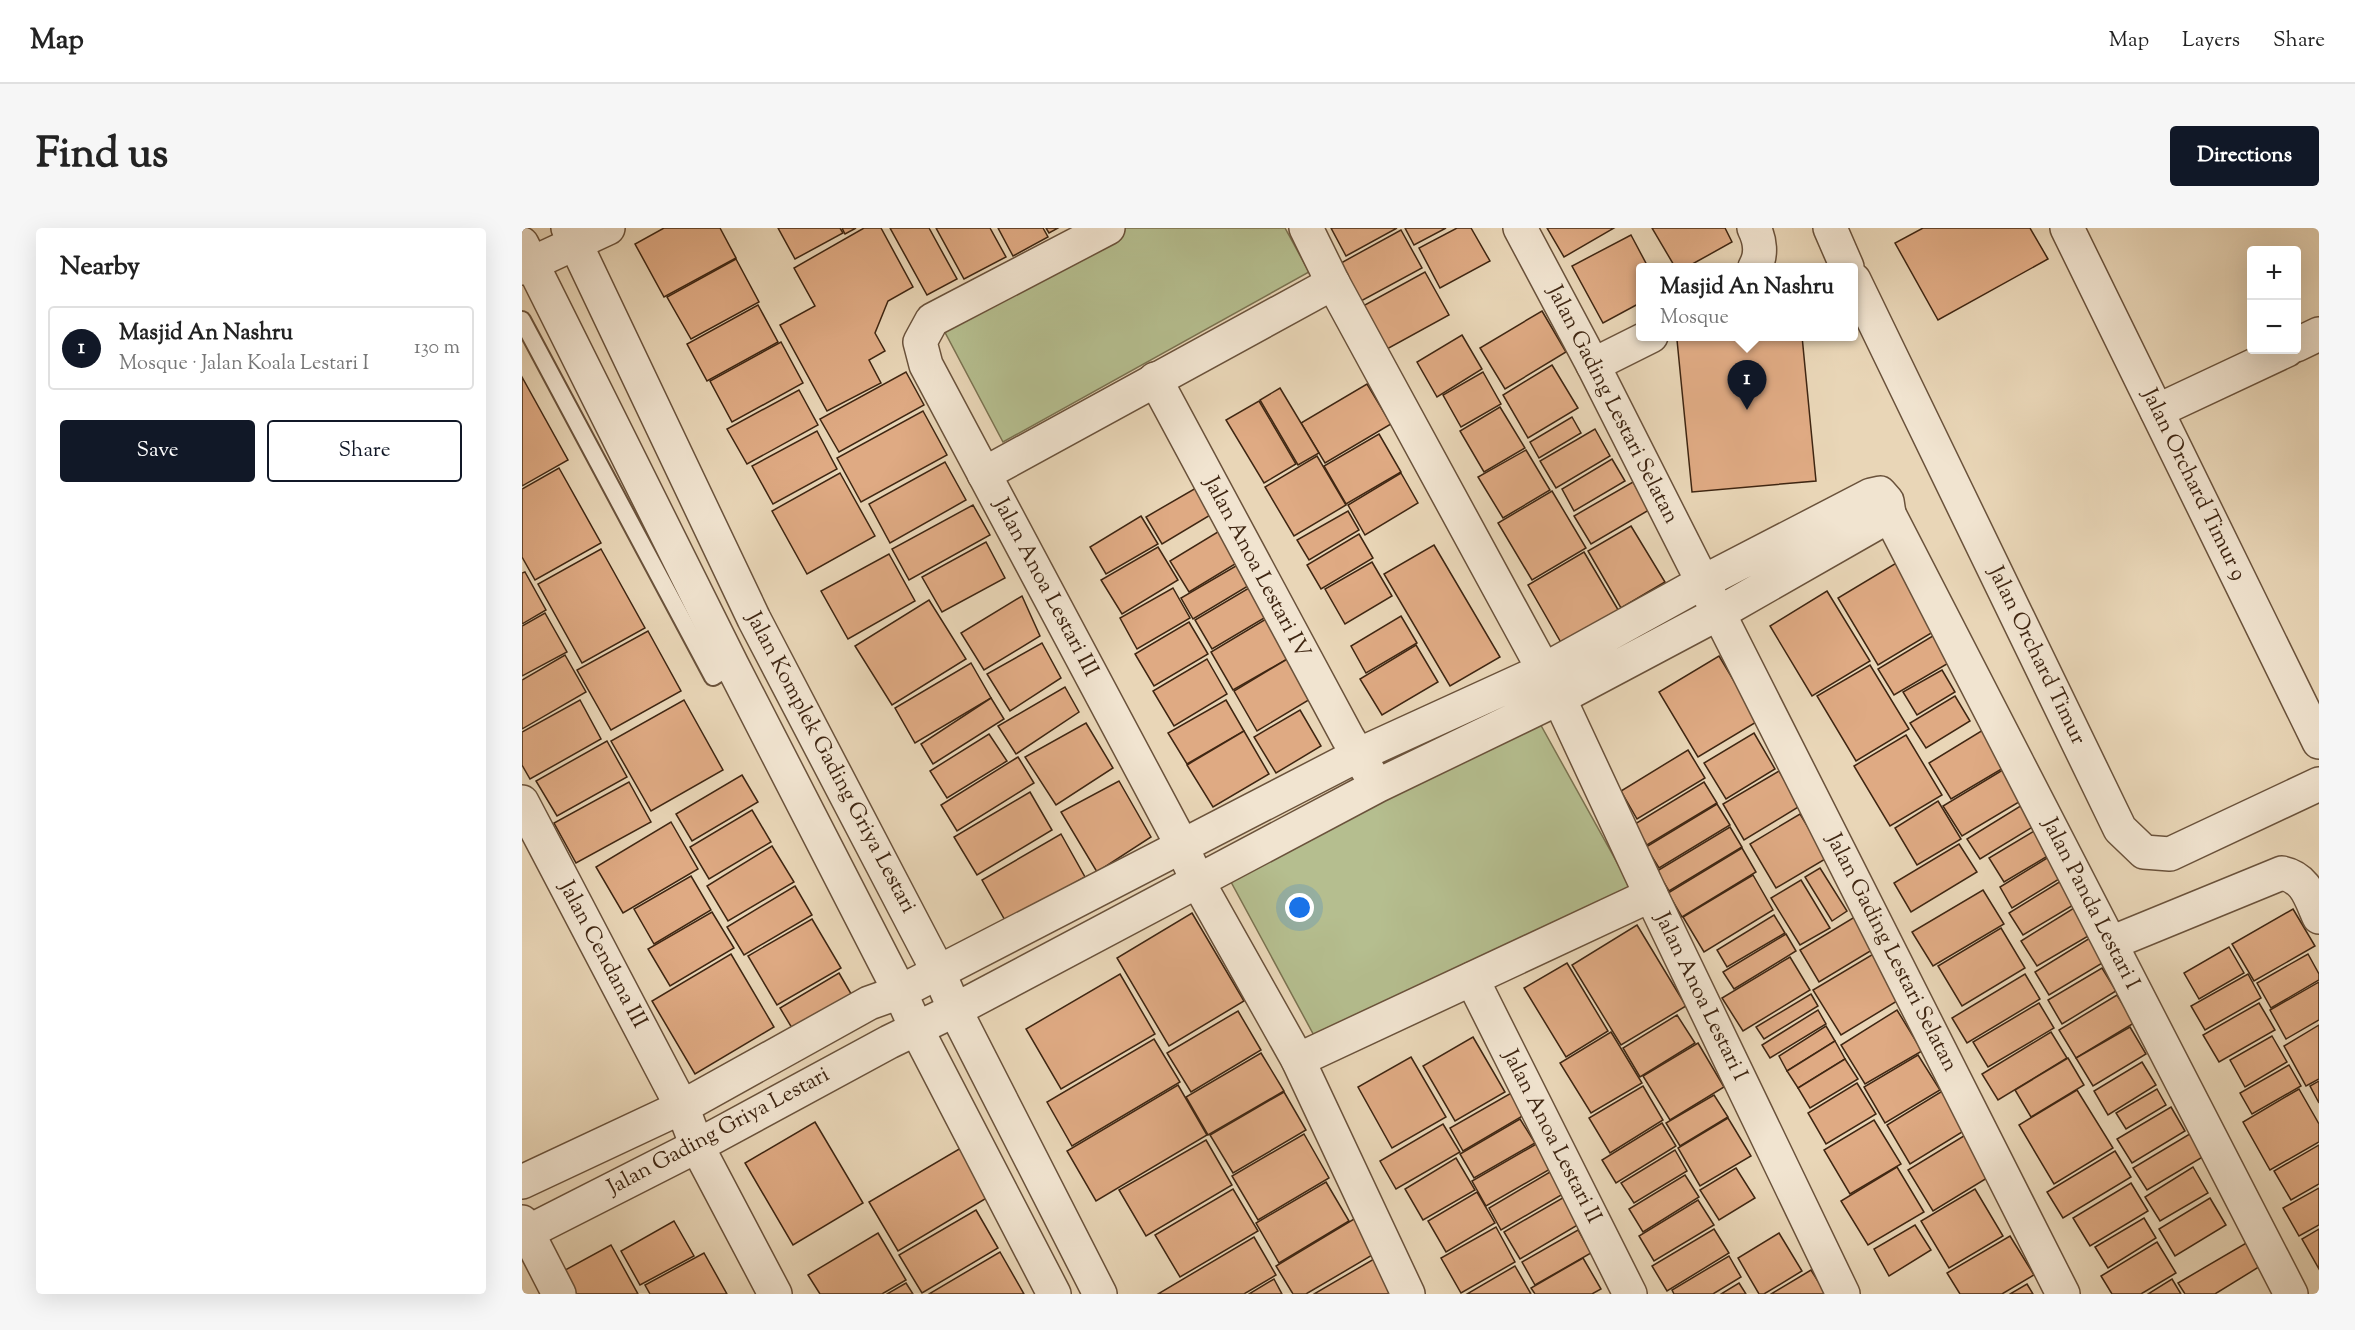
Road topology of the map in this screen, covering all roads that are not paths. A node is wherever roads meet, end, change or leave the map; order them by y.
1 (1108, 228) edge
2 (1306, 228) edge
3 (1520, 228) edge
4 (1754, 228) edge
5 (1830, 228) edge
6 (2067, 228) edge
7 (591, 231) edge
8 (525, 258) edge
9 (1757, 263) edge
10 (1845, 263) edge
11 (1333, 283) junction
12 (1858, 288) edge
13 (522, 320) edge
14 (2319, 334) edge
15 (1641, 341) edge
16 (2301, 343) edge
17 (2278, 354) edge
18 (1593, 365) junction
19 (1155, 380) junction
20 (2157, 411) junction
21 (984, 474) junction
22 (1889, 514) junction
23 (1703, 582) junction
24 (1719, 612) junction
25 (732, 665) junction
26 (1544, 670) junction
27 (1559, 698) junction
28 (2319, 742) edge
29 (1360, 754) junction
30 (2319, 783) edge
31 (1377, 786) junction
32 (522, 802) edge
33 (1178, 839) junction
34 (1198, 882) junction
35 (1651, 895) junction
36 (2319, 918) edge
37 (2110, 943) junction
38 (938, 971) junction
39 (1472, 979) junction
40 (900, 992) junction
41 (955, 1011) junction
42 (917, 1030) junction
43 (1299, 1060) junction
44 (682, 1107) junction
45 (697, 1146) junction
46 (522, 1182) edge
47 (524, 1230) edge
48 (559, 1294) edge
49 (775, 1294) edge
50 (1054, 1294) edge
51 (1100, 1294) edge
52 (1408, 1294) edge
53 (1630, 1294) edge
54 (1843, 1294) edge
55 (2063, 1294) edge
56 (2291, 1294) edge

1 - 21 street, Jalan Anoa Lestari III
2 - 11 street
3 - 18 street, Jalan Gading Lestari Selatan
4 - 9 street
5 - 10 street
6 - 20 street, Jalan Orchard Timur 9
7 - 8 street
7 - 38 street, Jalan Komplek Gading Griya Lestari
8 - 25 street, Jalan Komplek Gading Griya Lestari
11 - 19 street
11 - 26 street
12 - 30 street, Jalan Orchard Timur
13 - 25 lane
14 - 16 street
15 - 18 street
17 - 20 street
18 - 23 street, Jalan Gading Lestari Selatan
19 - 21 street
19 - 29 street, Jalan Anoa Lestari IV
20 - 28 street, Jalan Orchard Timur 9
21 - 33 street, Jalan Anoa Lestari III
22 - 23 street
22 - 24 street
22 - 37 street, Jalan Panda Lestari I
23 - 24 street, Jalan Gading Lestari Selatan
23 - 26 street
24 - 27 street
24 - 55 street, Jalan Gading Lestari Selatan
25 - 40 street, Jalan Komplek Gading Griya Lestari
26 - 27 street, Jalan Anoa Lestari I
26 - 29 street
27 - 31 street
27 - 35 street, Jalan Anoa Lestari I
29 - 31 street, Jalan Anoa Lestari IV
29 - 33 street
31 - 34 street
32 - 44 street, Jalan Cendana III
33 - 34 street
33 - 38 street
34 - 41 street
34 - 43 street
35 - 39 street
35 - 54 street, Jalan Anoa Lestari I
36 - 37 street
37 - 56 street, Jalan Panda Lestari I
38 - 40 street, Jalan Gading Griya Lestari
38 - 41 street, Jalan Komplek Gading Griya Lestari
39 - 43 street
39 - 53 street, Jalan Anoa Lestari II
40 - 42 street, Jalan Komplek Gading Griya Lestari
40 - 44 street, Jalan Gading Griya Lestari
41 - 42 street, Jalan Gading Griya Lestari
41 - 51 street, Jalan Komplek Gading Griya Lestari
42 - 45 street, Jalan Gading Griya Lestari
42 - 50 street, Jalan Komplek Gading Griya Lestari
43 - 52 street
44 - 45 street, Jalan Cendana III
44 - 46 street, Jalan Gading Griya Lestari
45 - 47 street, Jalan Gading Griya Lestari
45 - 49 street, Jalan Cendana III
47 - 48 street

